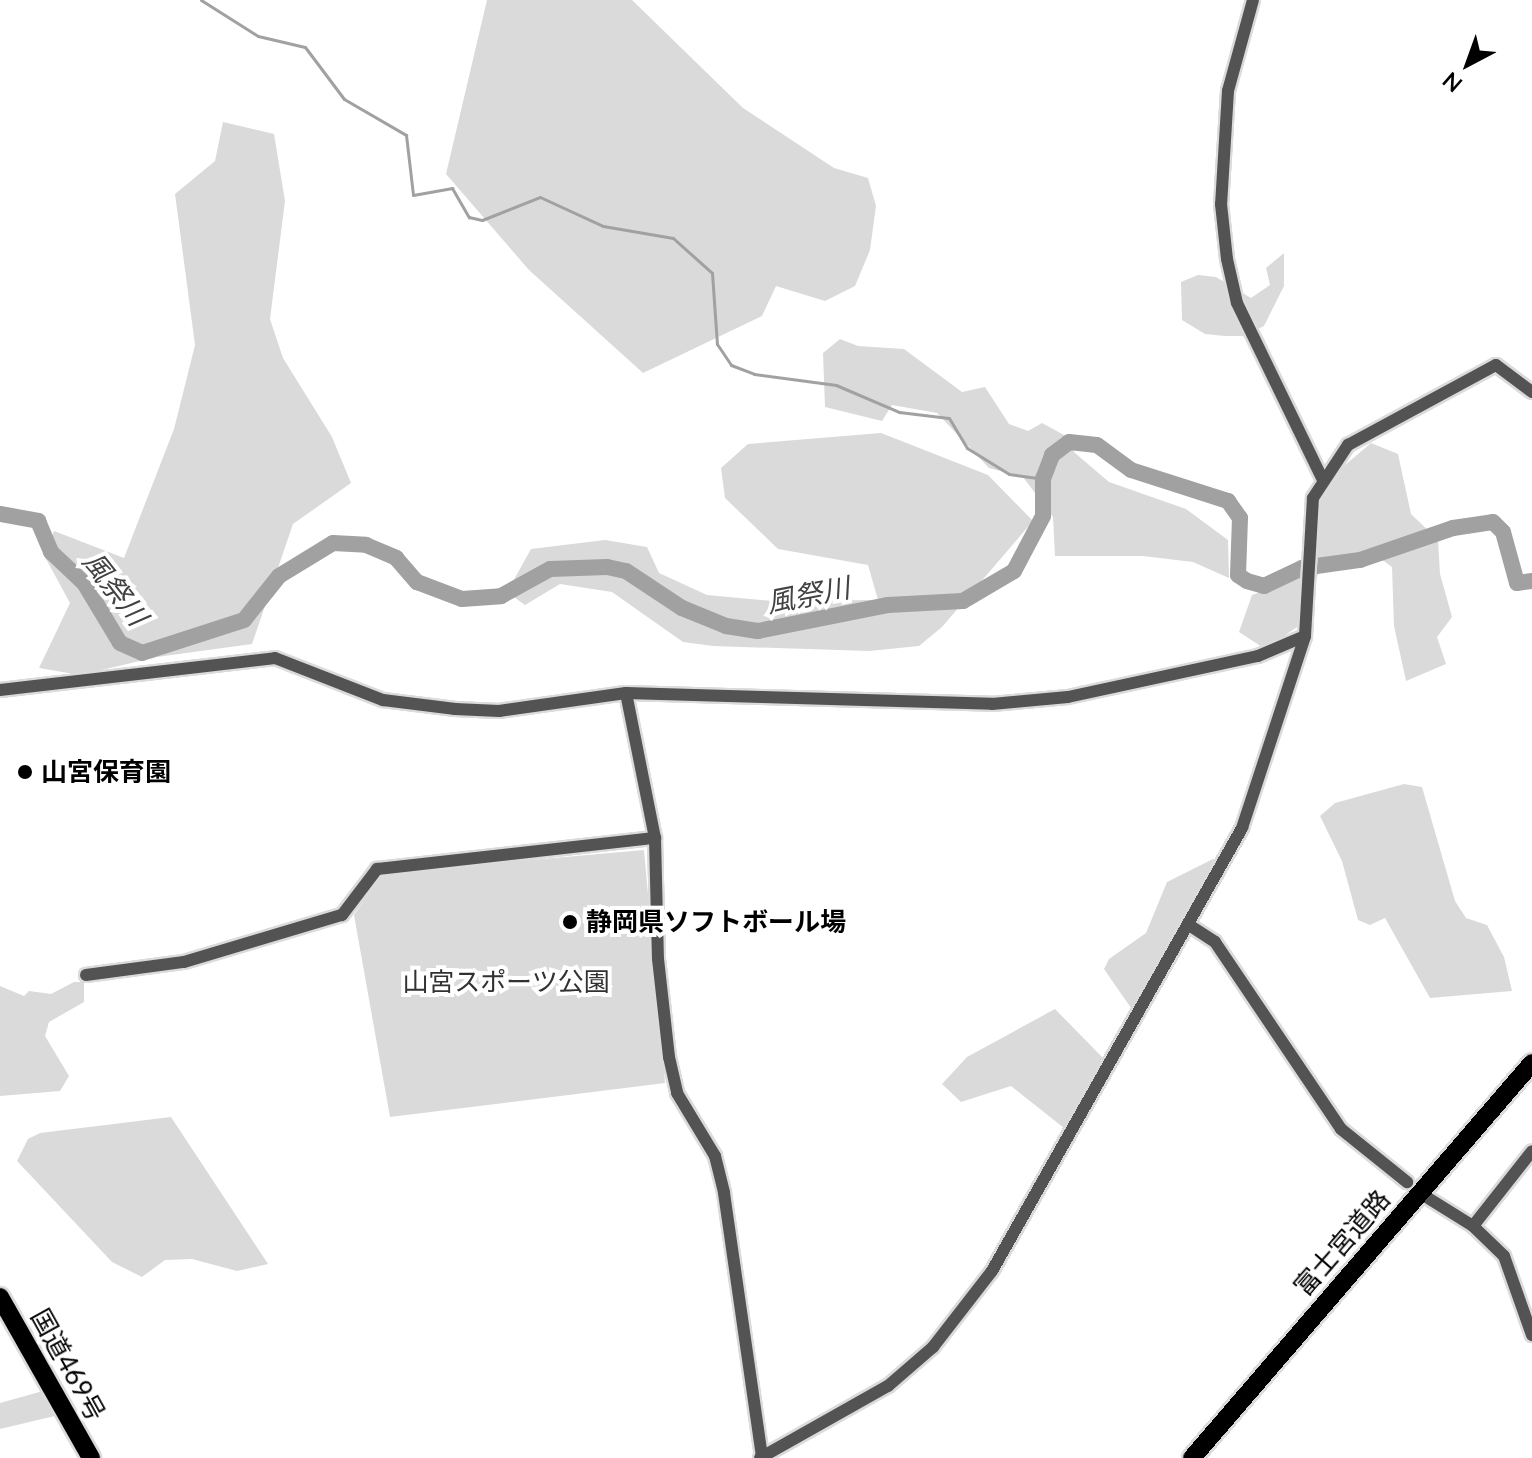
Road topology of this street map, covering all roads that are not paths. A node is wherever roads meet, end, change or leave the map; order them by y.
1 (1253, 0) edge
2 (1532, 392) edge
3 (1323, 480) junction
4 (1305, 636) junction
5 (0, 690) edge
6 (626, 693) junction
7 (655, 838) junction
8 (1189, 925) junction
9 (86, 975) dead end
10 (1532, 1063) edge
11 (1532, 1151) edge
12 (1407, 1182) dead end
13 (1428, 1198) dead end
14 (1473, 1226) junction
15 (0, 1297) edge
16 (1532, 1335) edge
17 (761, 1457) edge
18 (91, 1458) edge
19 (1192, 1458) edge

1 - 3 street
2 - 3 street
3 - 4 street
4 - 6 street
4 - 8 street
5 - 6 street
6 - 7 street
7 - 9 street
7 - 17 street
8 - 12 street
8 - 17 street
10 - 19 highway, 富士宮道路
11 - 14 street
13 - 14 street
14 - 16 street
15 - 18 highway, 国道469号

